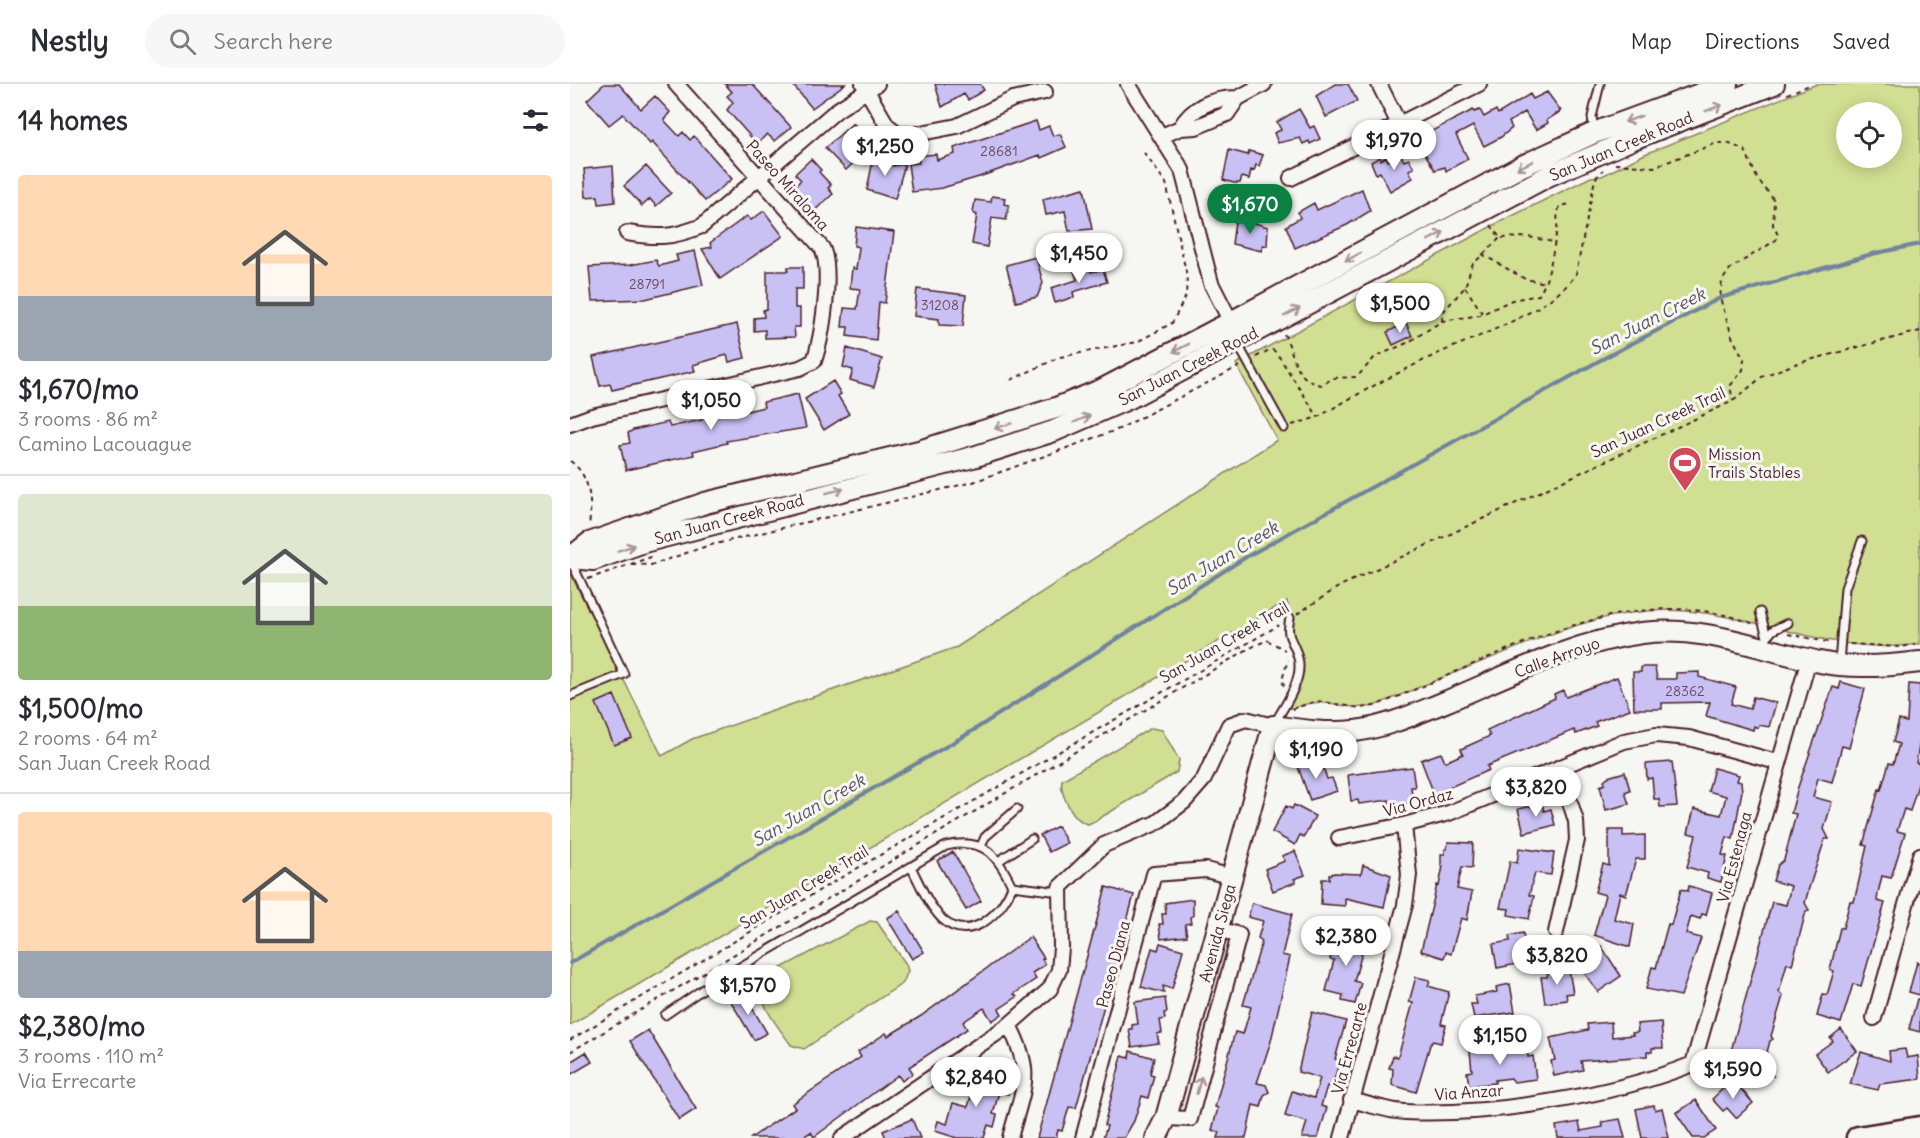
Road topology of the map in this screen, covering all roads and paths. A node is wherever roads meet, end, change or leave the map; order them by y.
1 (676, 84) edge
2 (1128, 84) edge
3 (1264, 84) edge
4 (1379, 84) edge
5 (1479, 84) edge
6 (1600, 84) edge
7 (1727, 84) edge
8 (1774, 84) edge
9 (869, 86) edge
10 (1045, 92) dead end
11 (1238, 98) junction
12 (1205, 105) junction
13 (1212, 120) junction
14 (1399, 124) junction
15 (1180, 128) junction
16 (1594, 134) junction
17 (1162, 136) junction
18 (1142, 150) dead end
19 (759, 178) junction
20 (1291, 178) dead end
21 (1571, 204) dead end
22 (1489, 223) dead end
23 (627, 234) dead end
24 (1500, 238) junction
25 (1553, 243) junction
26 (1482, 254) junction
27 (1546, 283) junction
28 (1465, 287) junction
29 (1483, 314) junction
30 (1442, 321) junction
31 (1235, 331) junction
32 (1920, 331) edge
33 (1284, 333) dead end
34 (1248, 362) junction
35 (1011, 380) dead end
36 (1306, 380) junction
37 (1300, 385) junction
38 (1733, 400) junction
39 (1318, 417) junction
40 (570, 424) edge
41 (1284, 428) joint
42 (570, 461) edge
43 (588, 529) dead end
44 (1862, 541) dead end
45 (570, 558) edge
46 (1760, 612) dead end
47 (1290, 618) junction
48 (1788, 623) dead end
49 (1765, 642) junction
50 (1809, 659) junction
51 (1920, 662) edge
52 (1839, 665) junction
53 (1291, 691) junction
54 (570, 696) edge
55 (1273, 726) junction
56 (1777, 762) junction
57 (1559, 768) junction
58 (1017, 809) dead end
59 (1404, 825) junction
60 (1339, 838) dead end
61 (1032, 839) dead end
62 (981, 846) junction
63 (1920, 855) edge
64 (1000, 860) junction
65 (911, 867) junction
66 (1918, 870) edge
67 (1232, 877) junction
68 (1012, 886) junction
69 (1060, 892) junction
70 (1556, 933) dead end
71 (665, 1015) dead end
72 (1874, 1018) dead end
73 (1009, 1025) junction
74 (570, 1040) edge
75 (570, 1052) edge
76 (1693, 1064) joint
77 (1351, 1100) junction
78 (1920, 1128) edge
79 (842, 1138) edge
80 (1010, 1138) edge
81 (1083, 1138) edge
82 (1156, 1138) edge
83 (1342, 1138) edge
84 (1858, 1138) edge

1 - 19 street, Paseo Miraloma
2 - 17 street
3 - 11 street
4 - 14 street
5 - 14 street
6 - 16 lane
7 -> 16 street, San Juan Creek Road
31 -> 8 street, San Juan Creek Road
9 - 10 street
9 - 19 street
11 - 12 street
11 - 13 street
12 - 13 street
12 - 15 street
13 - 15 street
14 - 20 street
15 - 17 street
16 -> 31 street, San Juan Creek Road
17 - 31 street
18 - 35 path
19 - 23 street
19 - 40 street, Paseo Miraloma
21 - 25 path
22 - 24 path
24 - 25 path
24 - 26 path
25 - 27 path
26 - 27 path
26 - 28 path
27 - 29 path
28 - 29 path
28 - 30 path
29 - 30 path
30 - 36 path
31 - 34 lane
31 - 45 street, San Juan Creek Road
32 - 38 path, San Juan Creek Trail
33 - 36 path
34 - 37 path
34 - 41 lane
36 - 37 path
37 - 39 path
38 - 39 path
38 - 47 path, San Juan Creek Trail
39 - 41 path
42 - 43 path
44 - 52 lane
45 - 54 lane
46 - 49 lane
47 - 53 lane
47 - 74 path, San Juan Creek Trail
48 - 49 lane
49 - 50 street, Calle Arroyo
49 - 55 street, Calle Arroyo
50 - 52 street, Calle Arroyo
50 - 56 street, Via Estenaga
51 - 52 street, Calle Arroyo
53 - 55 lane
53 - 75 path, San Juan Creek Trail
55 - 67 street, Avenida Siega
55 - 69 street
56 - 57 street, Via Ordaz
56 - 76 street, Via Estenaga
57 - 59 street, Via Ordaz
57 - 70 street
58 - 62 lane
59 - 60 street, Via Ordaz
59 - 77 street, Via Errecarte
61 - 64 lane
62 - 64 lane
62 - 65 lane
63 - 66 street
64 - 68 lane
65 - 68 lane
65 - 71 lane
66 - 72 street
67 - 81 street, Paseo Diana
67 - 82 street, Avenida Siega
68 - 69 lane
69 - 73 street
73 - 79 street
73 - 80 street
76 - 77 street, Via Anzar
77 - 83 street, Via Errecarte
78 - 84 main road

